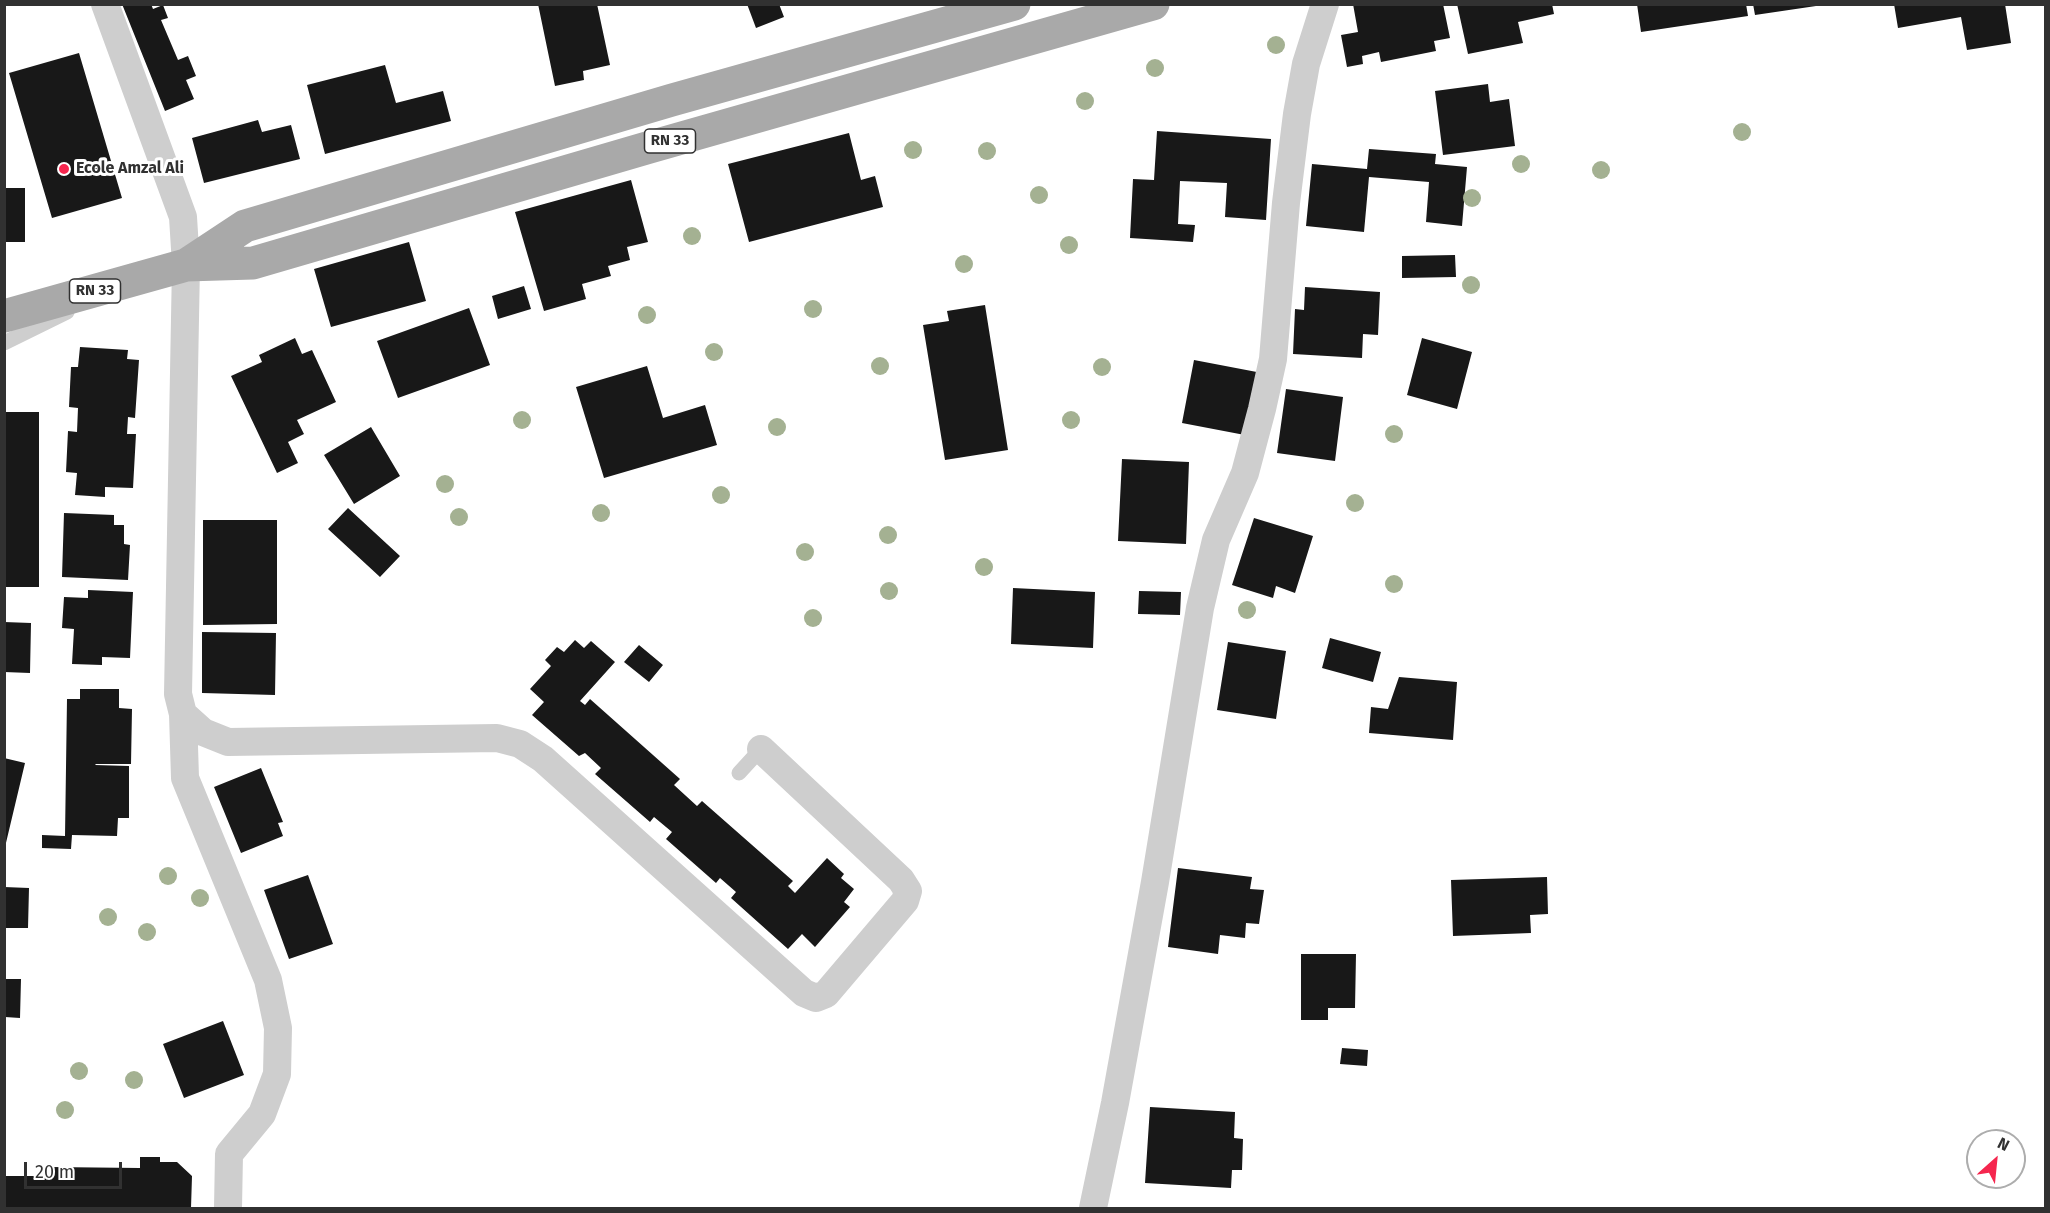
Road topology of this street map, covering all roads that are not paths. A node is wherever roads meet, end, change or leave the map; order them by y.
1 (105, 4) edge
2 (1014, 4) edge
3 (1153, 4) edge
4 (1325, 4) edge
5 (186, 265) junction
6 (129, 281) junction
7 (4, 316) edge
8 (4, 343) edge
9 (183, 714) junction
10 (761, 749) joint
11 (739, 773) dead end
12 (228, 1209) edge
13 (1094, 1209) edge

1 - 5 street
2 - 5 main road, RN 33
3 - 5 main road, RN 33
4 - 13 street
5 - 6 main road, RN 33
5 - 9 street
6 - 7 main road, RN 33
6 - 8 lane
9 - 10 street
9 - 12 street
10 - 11 lane

